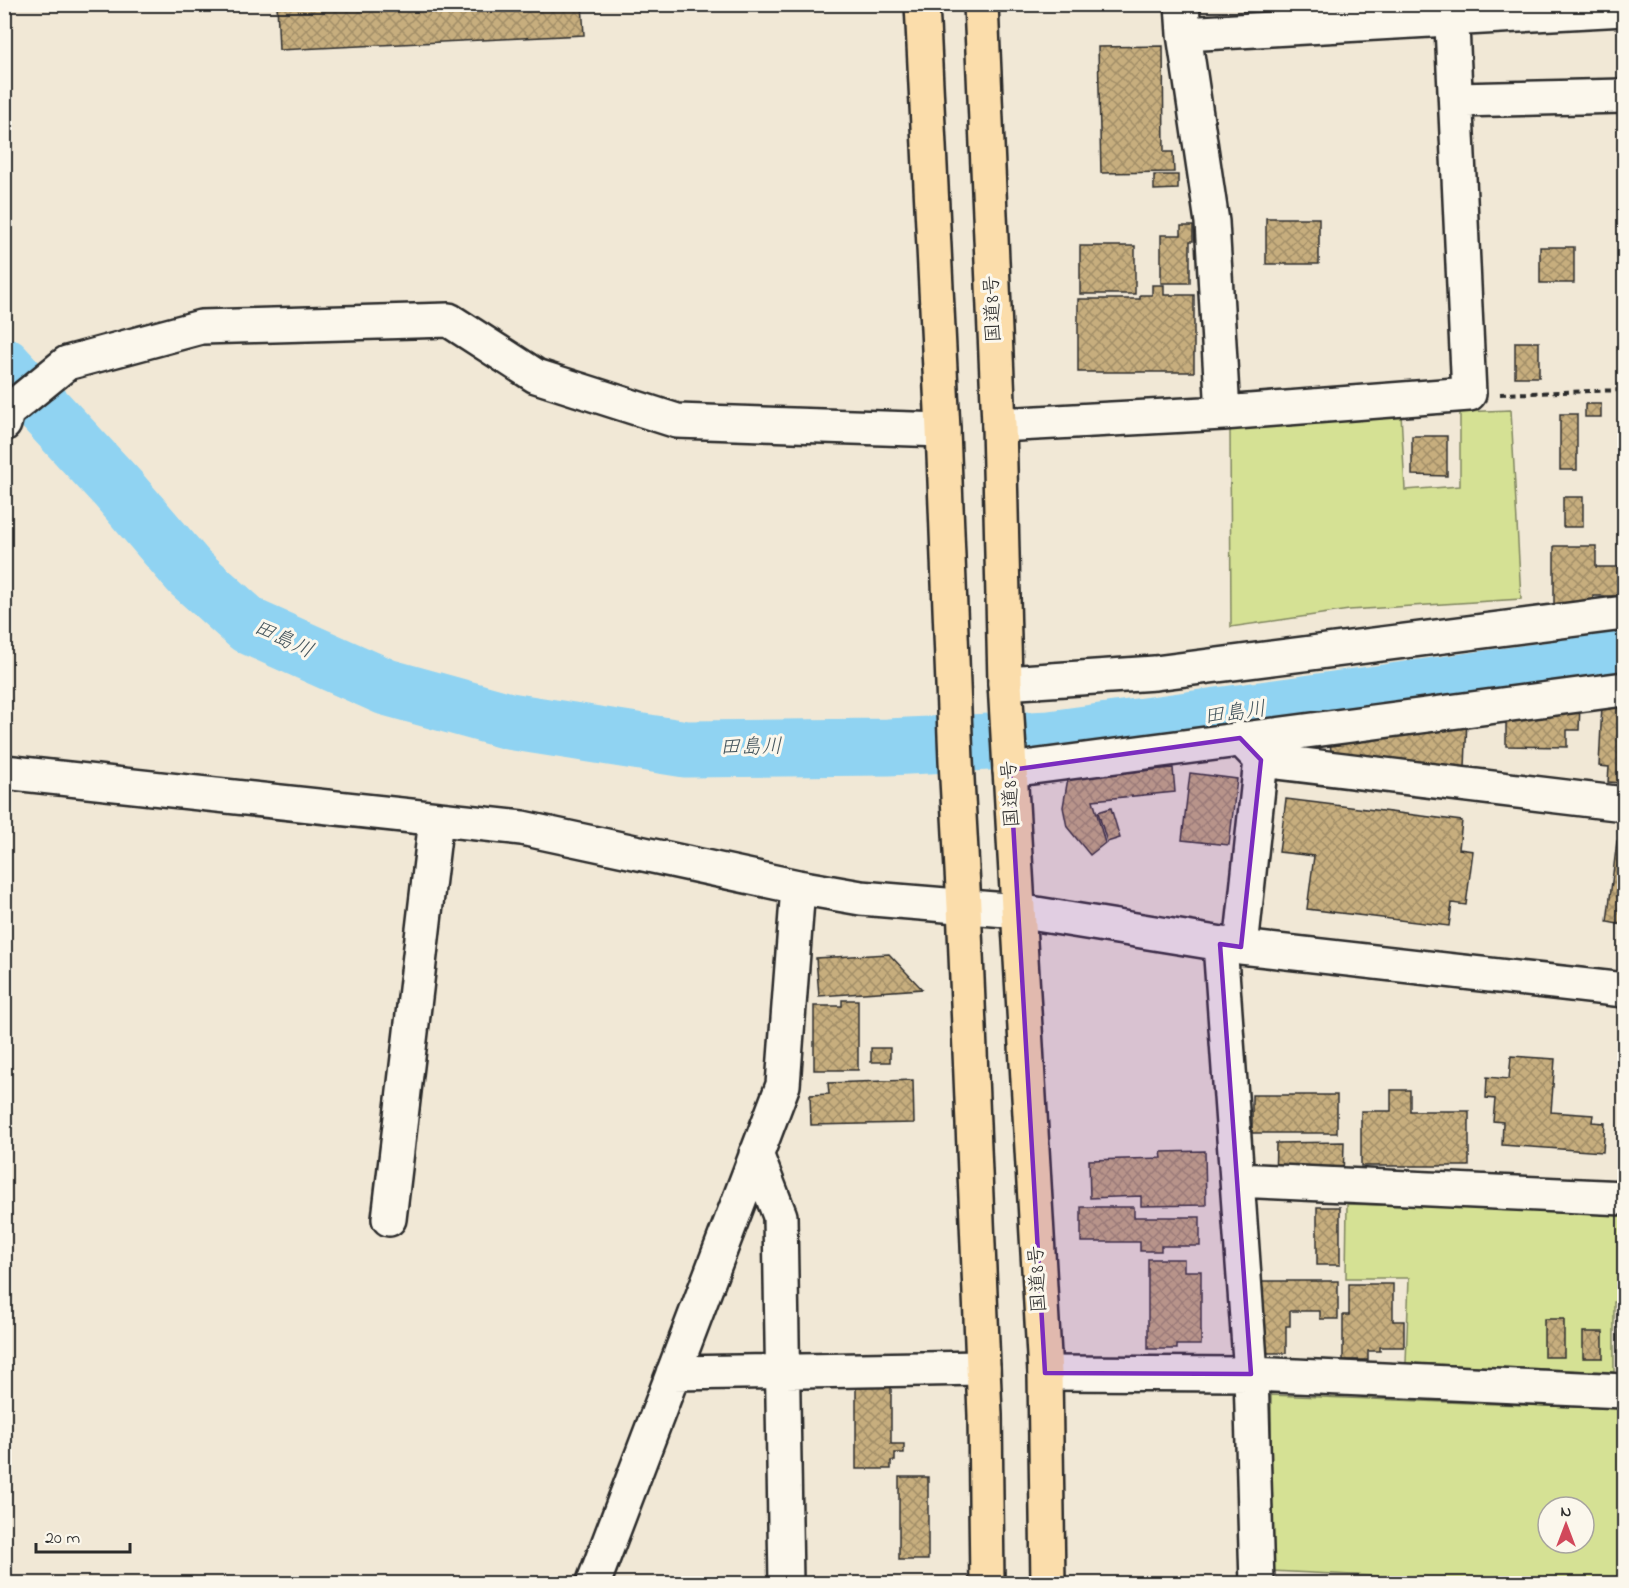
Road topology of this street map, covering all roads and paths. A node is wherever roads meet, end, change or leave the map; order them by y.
1 (922, 4) edge
2 (981, 4) edge
3 (1624, 9) edge
4 (1452, 11) edge
5 (1183, 19) edge
6 (1624, 96) edge
7 (1456, 100) junction
8 (1624, 390) edge
9 (1469, 394) junction
10 (1223, 413) junction
11 (4, 424) edge
12 (999, 425) junction
13 (943, 430) junction
14 (1624, 613) edge
15 (1006, 689) junction
16 (1624, 689) edge
17 (1251, 749) junction
18 (1010, 761) junction
19 (4, 772) edge
20 (1624, 804) edge
21 (436, 819) junction
22 (798, 886) junction
23 (964, 906) junction
24 (1018, 911) junction
25 (1231, 945) junction
26 (1624, 990) edge
27 (756, 1154) junction
28 (1237, 1180) junction
29 (1624, 1198) edge
30 (389, 1219) dead end
31 (983, 1368) junction
32 (783, 1370) junction
33 (673, 1373) junction
34 (1045, 1373) junction
35 (1251, 1374) junction
36 (1624, 1391) edge
37 (593, 1584) edge
38 (786, 1584) edge
39 (987, 1584) edge
40 (1048, 1584) edge
41 (1257, 1584) edge

1 - 13 highway
2 - 12 highway, 国道8号
3 - 4 street
4 - 5 street
4 - 7 street
5 - 10 street
6 - 7 street
7 - 9 street
8 - 9 path
9 - 10 street
10 - 12 street
11 - 13 street
12 - 15 highway, 国道8号
13 - 23 highway
14 - 15 street
15 - 18 highway, 国道8号
16 - 17 street
17 - 18 street
17 - 20 street
17 - 25 street
18 - 24 highway, 国道8号
19 - 21 street
21 - 22 street
21 - 30 street
22 - 23 street
22 - 27 street
23 - 24 street
23 - 31 highway
24 - 25 street
24 - 34 highway, 国道8号
25 - 26 street
25 - 28 street
27 - 32 street
27 - 33 street
28 - 29 street
28 - 35 street
31 - 32 street
31 - 39 highway
32 - 33 street
32 - 38 street
33 - 37 street
34 - 35 street
34 - 40 highway, 国道8号
35 - 36 street
35 - 41 street

